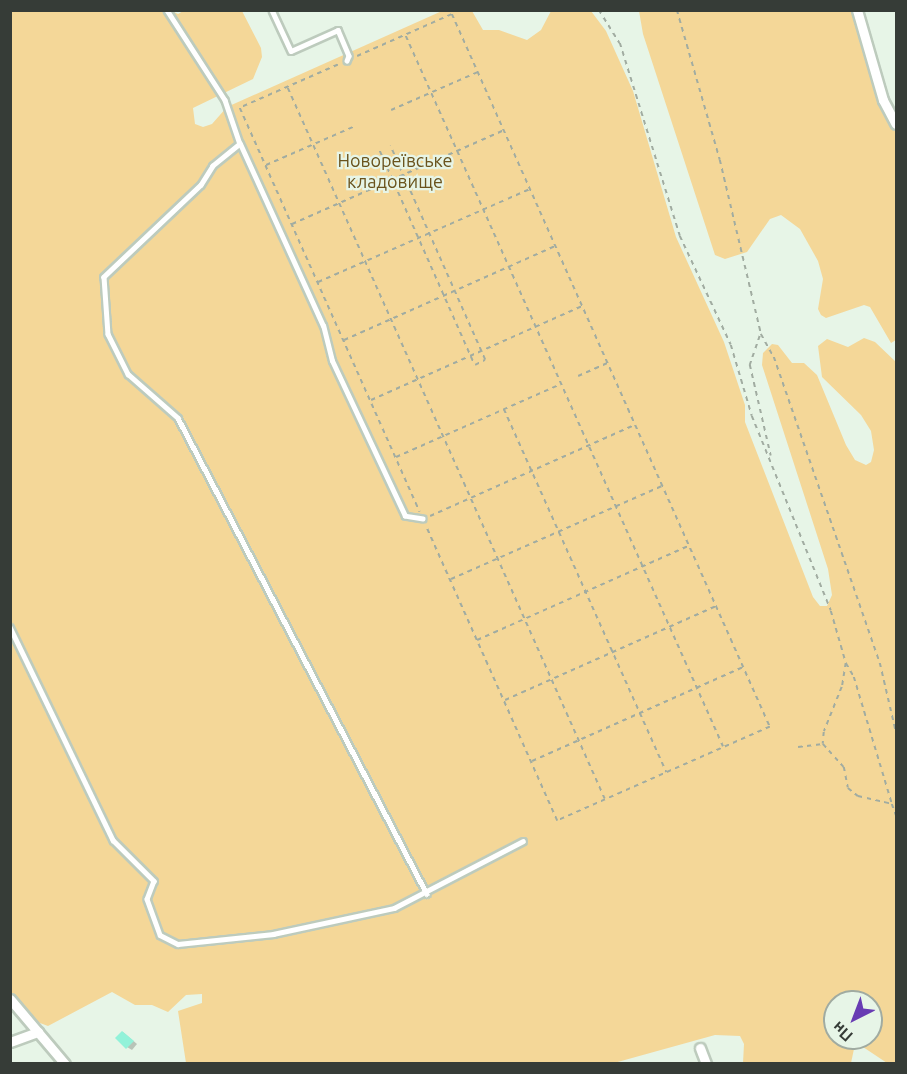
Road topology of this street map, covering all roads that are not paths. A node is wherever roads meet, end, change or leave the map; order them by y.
1 (167, 10) edge
2 (272, 10) edge
3 (857, 10) edge
4 (347, 61) dead end
5 (897, 124) edge
6 (240, 144) junction
7 (423, 519) road end
8 (10, 627) edge
9 (523, 841) dead end
10 (427, 894) junction
11 (10, 999) edge
12 (38, 1032) junction
13 (10, 1042) edge
14 (700, 1048) dead end
15 (65, 1064) edge
16 (706, 1064) edge

1 - 6 lane
2 - 4 lane
3 - 5 street
6 - 7 lane
6 - 10 lane
8 - 10 lane
9 - 10 lane
11 - 12 street
12 - 13 street
12 - 15 street
14 - 16 street

